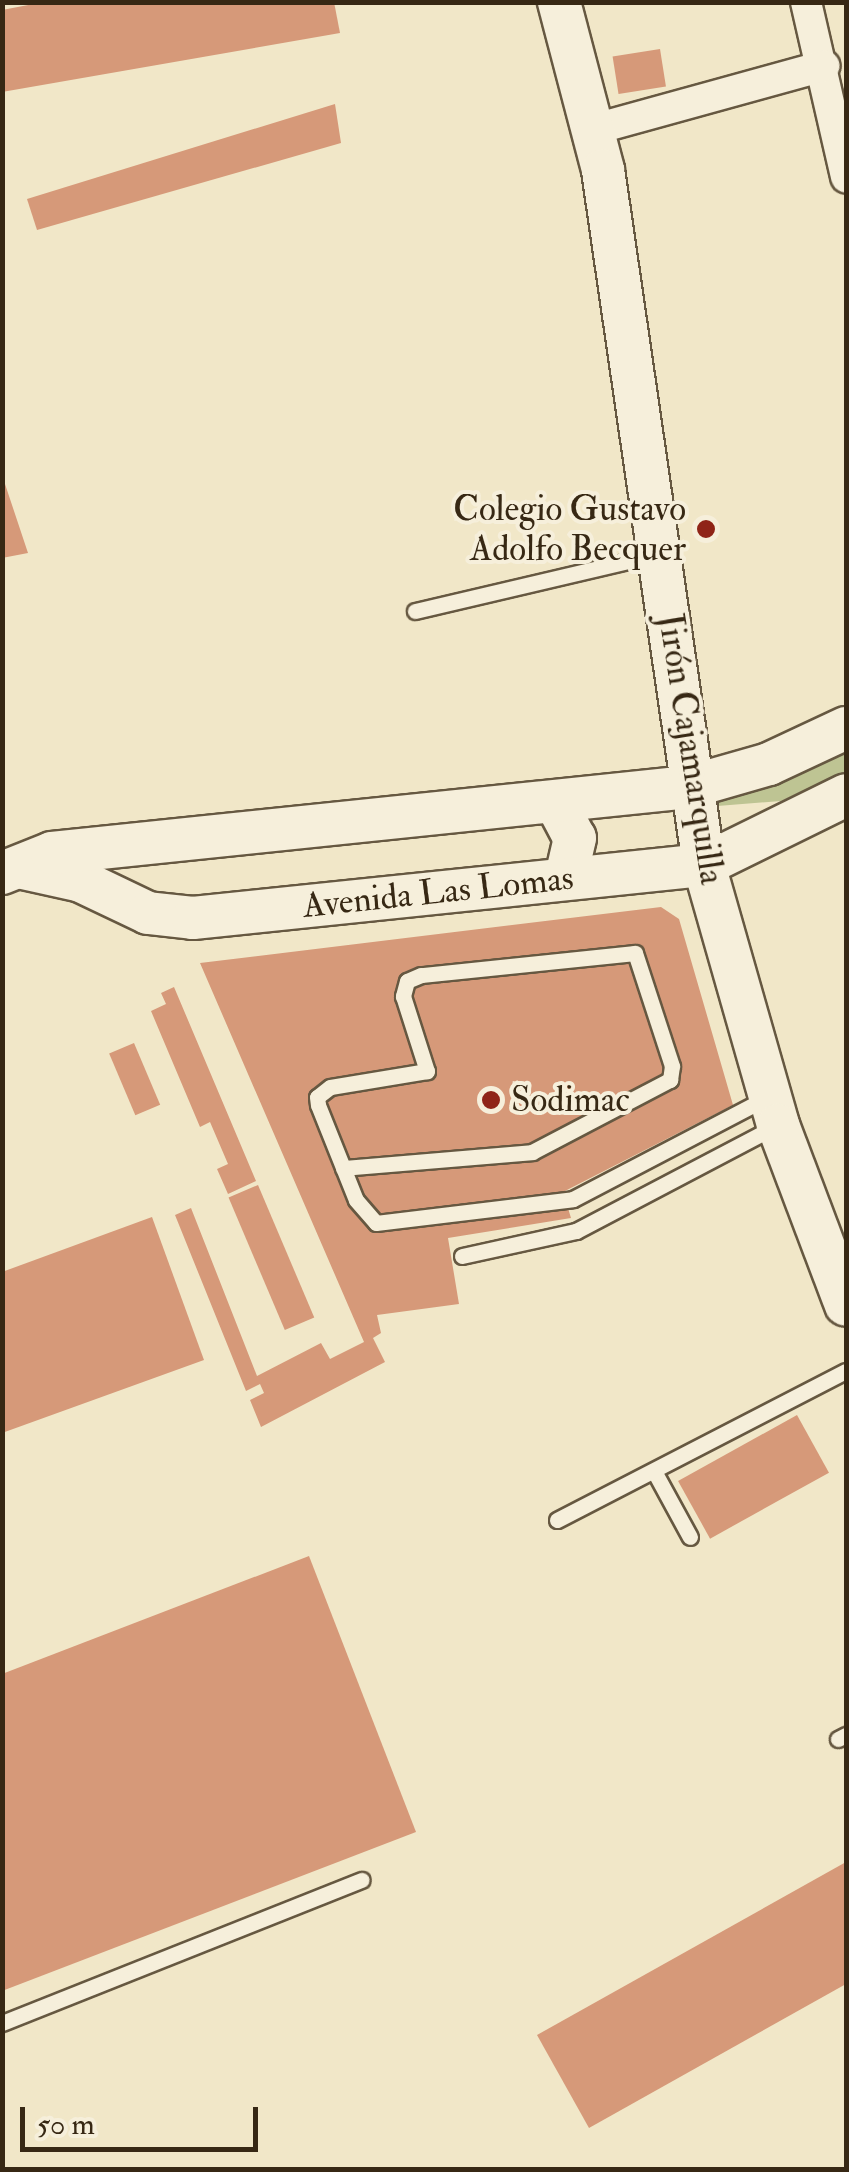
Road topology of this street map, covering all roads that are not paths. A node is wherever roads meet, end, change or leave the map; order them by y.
1 (559, 2) edge
2 (806, 2) edge
3 (824, 66) junction
4 (595, 129) junction
5 (845, 160) edge
6 (662, 554) junction
7 (415, 611) dead end
8 (846, 728) edge
9 (689, 787) junction
10 (846, 795) edge
11 (556, 803) junction
12 (704, 865) junction
13 (12, 870) edge
14 (566, 877) junction
15 (773, 1111) junction
16 (343, 1168) junction
17 (462, 1256) dead end
18 (846, 1305) edge
19 (846, 1371) edge
20 (654, 1470) junction
21 (557, 1520) dead end
22 (690, 1537) dead end
23 (362, 1880) dead end
24 (2, 2023) edge

1 - 4 main road, Jirón Cajamarquilla
2 - 3 street
3 - 4 street
3 - 5 street
4 - 6 main road, Jirón Cajamarquilla
6 - 7 lane
6 - 9 main road, Jirón Cajamarquilla
8 - 9 main road, Avenida Las Lomas
9 - 11 main road, Avenida Las Lomas
9 - 12 main road, Jirón Cajamarquilla
10 - 12 main road, Avenida Las Lomas
11 - 13 main road, Avenida Las Lomas
11 - 14 main road
12 - 14 main road, Avenida Las Lomas
12 - 15 main road, Jirón Cajamarquilla
13 - 14 main road, Avenida Las Lomas
15 - 16 lane
15 - 17 lane
15 - 18 main road, Jirón Cajamarquilla
16 - 16 lane
19 - 20 lane
20 - 21 lane
20 - 22 lane
23 - 24 lane

